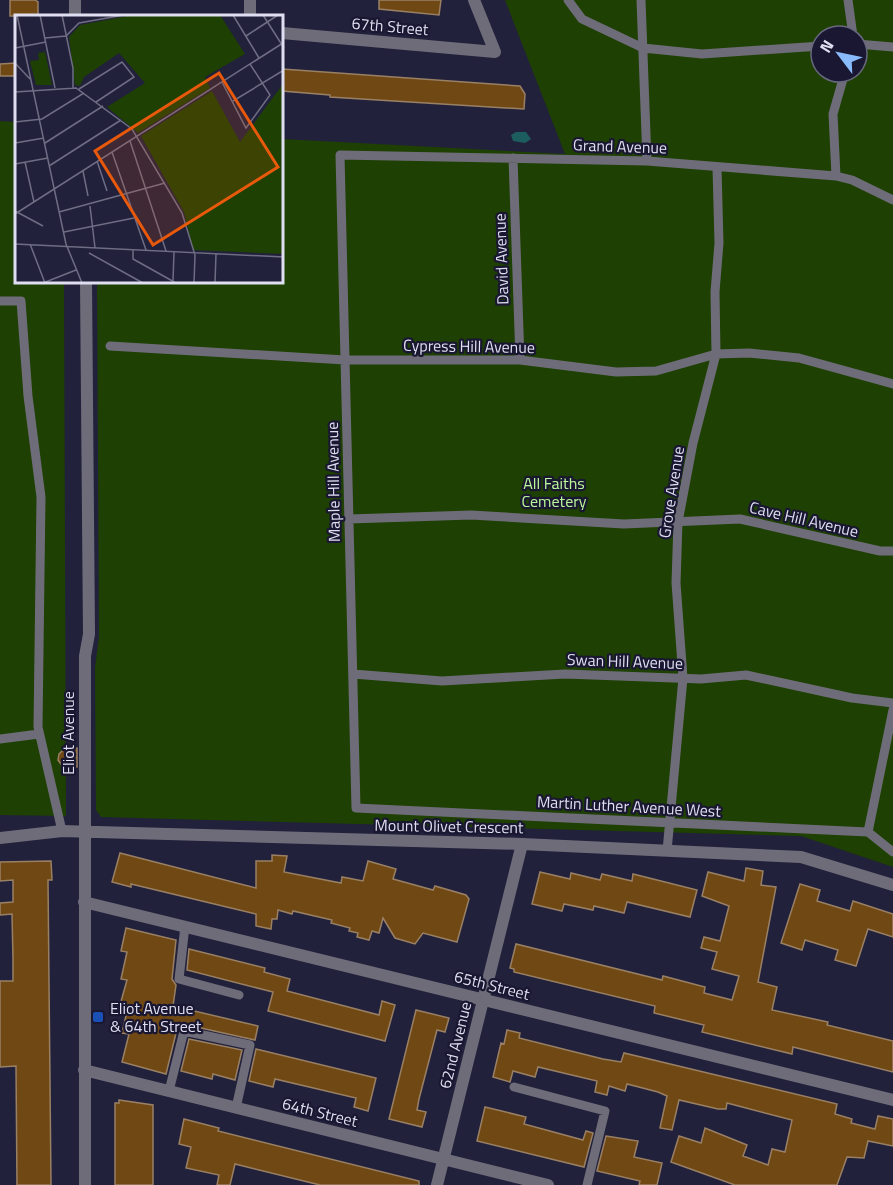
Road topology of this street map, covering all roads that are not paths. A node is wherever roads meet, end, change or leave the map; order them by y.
1 (474, 0) edge
2 (568, 0) edge
3 (641, 0) edge
4 (848, 0) edge
5 (851, 24) edge
6 (284, 33) edge
7 (869, 45) edge
8 (809, 47) edge
9 (893, 47) edge
10 (643, 48) junction
11 (842, 84) edge
12 (340, 155) joint
13 (513, 158) junction
14 (647, 161) junction
15 (717, 168) junction
16 (836, 176) junction
17 (893, 200) edge
18 (86, 284) edge
19 (0, 301) edge
20 (110, 346) dead end
21 (716, 354) junction
22 (345, 360) junction
23 (520, 360) junction
24 (893, 384) edge
25 (349, 519) junction
26 (678, 522) junction
27 (893, 551) edge
28 (353, 674) junction
29 (683, 678) junction
30 (893, 703) edge
31 (893, 710) edge
32 (39, 734) junction
33 (0, 739) edge
34 (356, 808) joint
35 (671, 823) junction
36 (62, 831) junction
37 (868, 832) junction
38 (83, 833) junction
39 (0, 838) edge
40 (522, 844) junction
41 (667, 851) junction
42 (893, 852) edge
43 (893, 885) edge
44 (84, 902) junction
45 (185, 926) junction
46 (239, 995) dead end
47 (484, 999) junction
48 (84, 1070) junction
49 (514, 1088) dead end
50 (169, 1091) junction
51 (893, 1100) edge
52 (236, 1108) junction
53 (443, 1160) junction
54 (85, 1185) edge
55 (437, 1185) edge
56 (548, 1185) edge
57 (587, 1185) edge

1 - 6 street, 67th Street
2 - 10 lane
3 - 10 lane
4 - 5 lane
7 - 9 lane
8 - 10 lane
10 - 14 lane
11 - 16 lane
12 - 13 lane, Grand Avenue
12 - 22 lane, Maple Hill Avenue
13 - 14 lane, Grand Avenue
13 - 23 lane, David Avenue
14 - 15 lane, Grand Avenue
15 - 16 lane, Grand Avenue
15 - 21 lane, Grove Avenue
16 - 17 lane, Grand Avenue
18 - 38 street, Eliot Avenue
19 - 32 lane
20 - 22 lane, Cypress Hill Avenue
21 - 23 lane, Cypress Hill Avenue
21 - 24 lane, Cypress Hill Avenue
21 - 26 lane, Grove Avenue
22 - 23 lane, Cypress Hill Avenue
22 - 25 lane, Maple Hill Avenue
25 - 26 lane, Cave Hill Avenue
25 - 28 lane, Maple Hill Avenue
26 - 27 lane, Cave Hill Avenue
26 - 29 lane, Grove Avenue
28 - 29 lane, Swan Hill Avenue
28 - 34 lane, Maple Hill Avenue
29 - 30 lane, Swan Hill Avenue
29 - 35 lane, Grove Avenue
31 - 37 lane
32 - 33 lane
32 - 36 lane
34 - 35 lane, Martin Luther Avenue West
35 - 37 lane, Martin Luther Avenue West
35 - 41 lane, Grove Avenue
36 - 38 street, Mount Olivet Crescent
36 - 39 street, Mount Olivet Crescent
37 - 42 lane
38 - 40 street, Mount Olivet Crescent
38 - 44 street, Eliot Avenue
40 - 41 street, Mount Olivet Crescent
40 - 47 street, 62nd Avenue
41 - 43 street, Mount Olivet Crescent
44 - 45 street, 65th Street
44 - 48 street, Eliot Avenue
45 - 46 lane
45 - 47 street, 65th Street
47 - 51 street, 65th Street
47 - 53 street, 62nd Avenue
48 - 50 street, 64th Street
48 - 54 street, Eliot Avenue
49 - 57 lane
50 - 52 street, 64th Street
50 - 52 lane
52 - 53 street, 64th Street
53 - 55 street, 62nd Avenue
53 - 56 street, 64th Street

